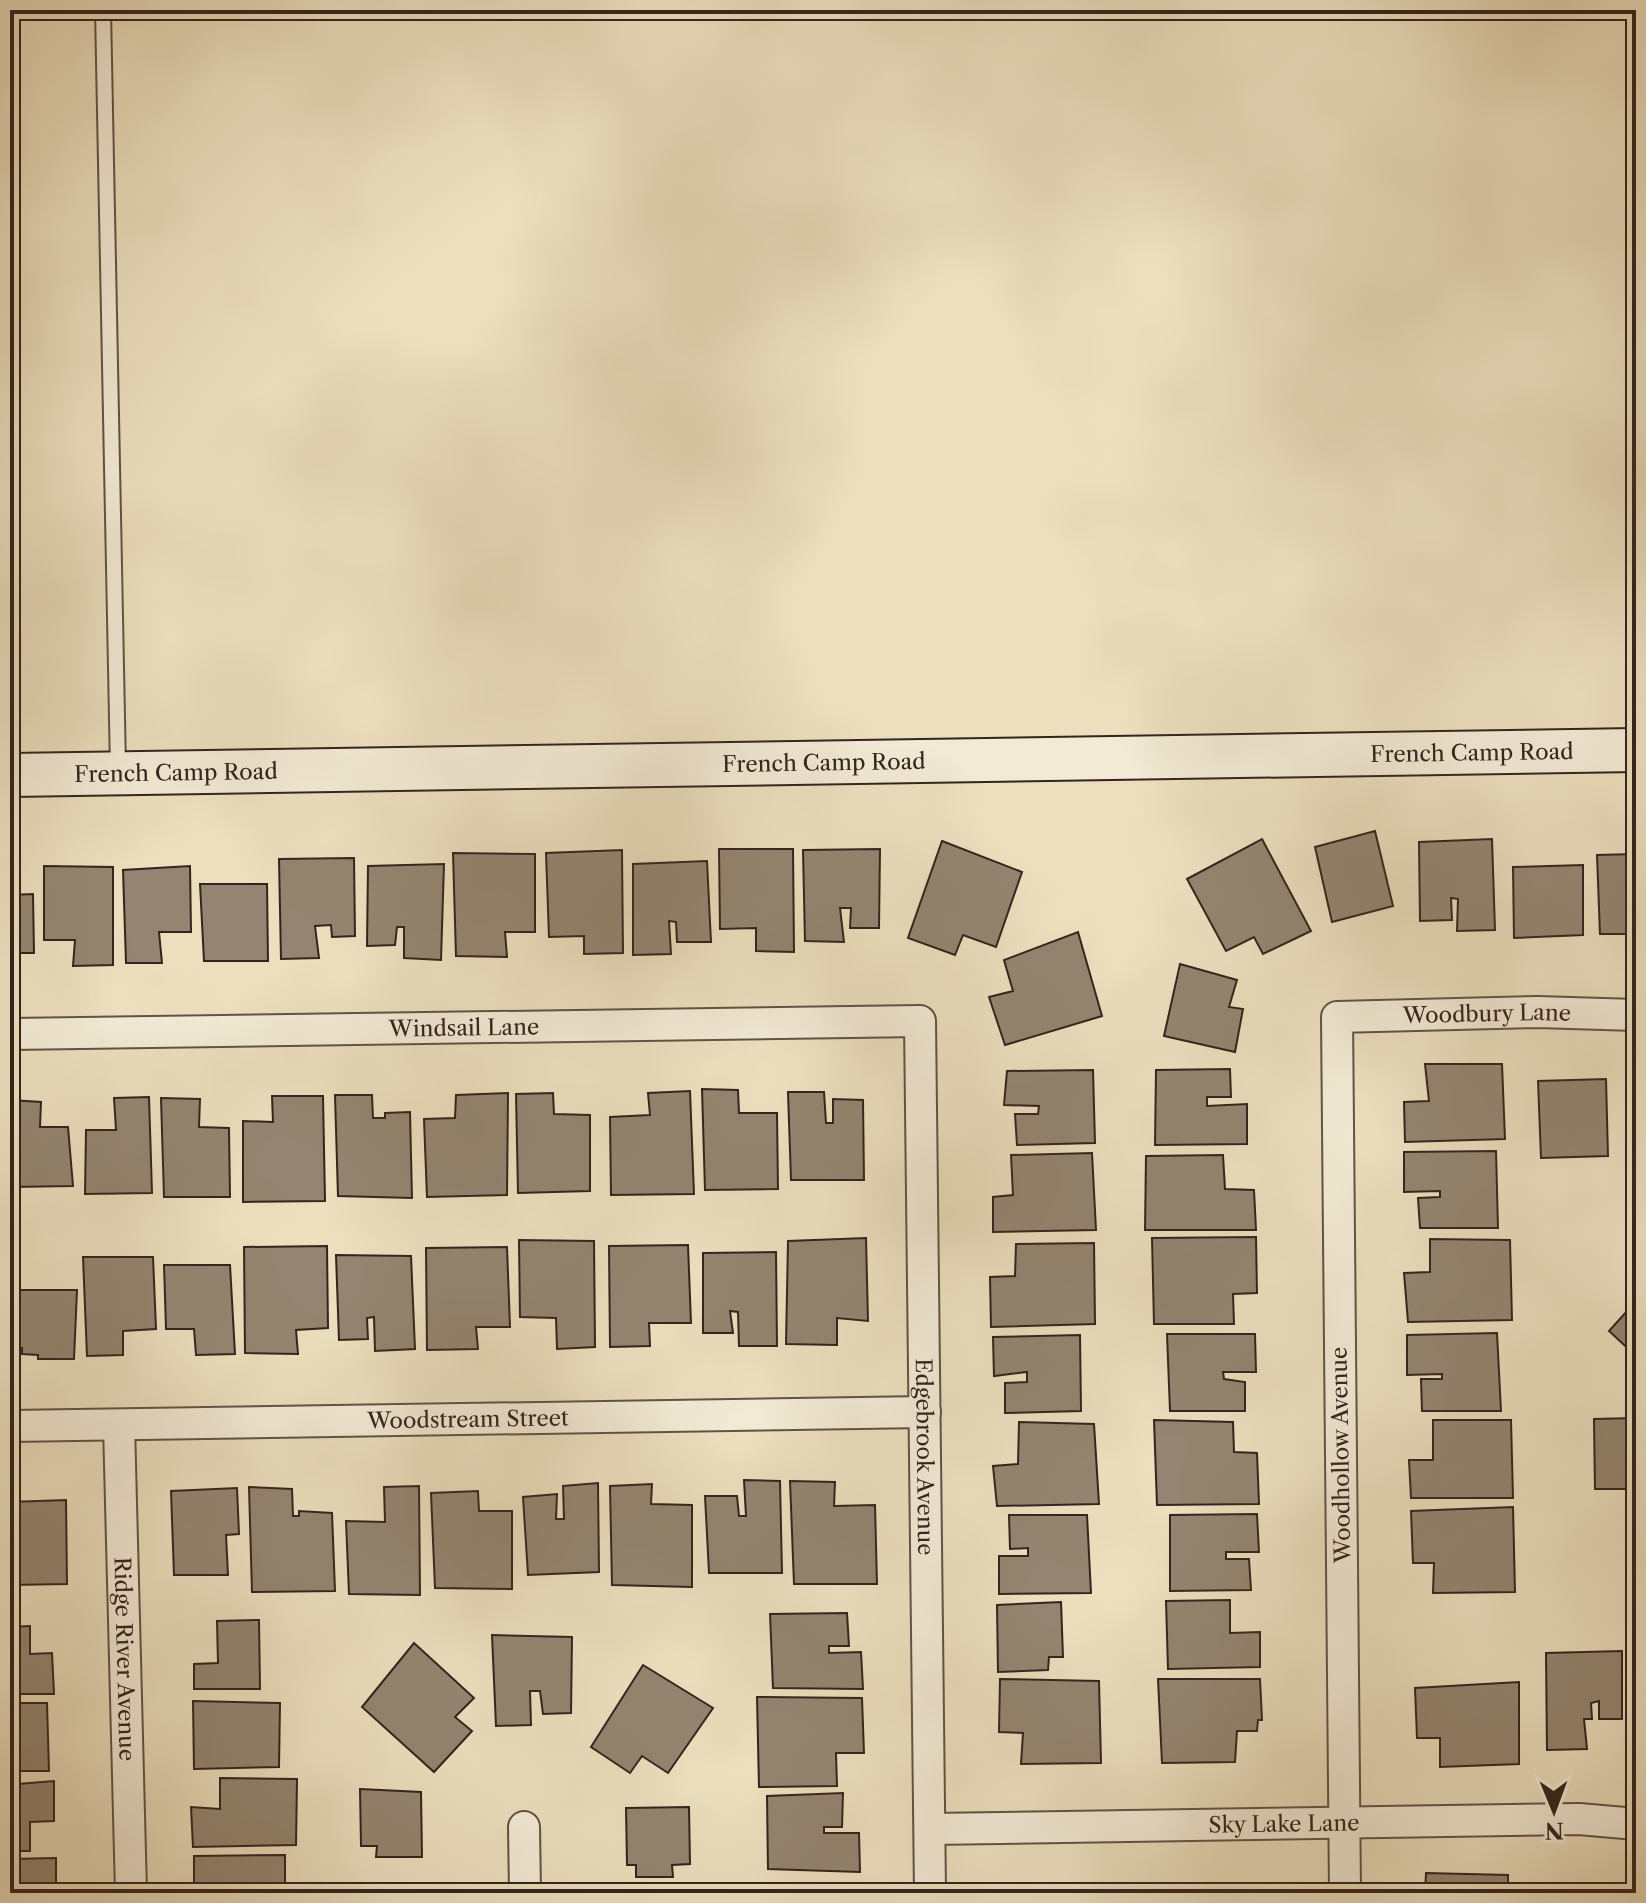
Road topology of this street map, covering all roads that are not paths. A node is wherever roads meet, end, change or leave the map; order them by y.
1 (103, 10) edge
2 (1636, 750) edge
3 (118, 774) junction
4 (10, 775) edge
5 (1636, 1015) edge
6 (1337, 1017) joint
7 (920, 1021) joint
8 (10, 1034) edge
9 (925, 1412) junction
10 (119, 1425) junction
11 (10, 1426) edge
12 (1345, 1824) junction
13 (1636, 1824) edge
14 (524, 1827) dead end
15 (930, 1829) junction
16 (131, 1893) edge
17 (525, 1893) edge
18 (930, 1893) edge
19 (1345, 1893) edge

1 - 3 lane
2 - 3 street, French Camp Road
3 - 4 street, French Camp Road
5 - 6 street, Woodbury Lane
6 - 12 street, Woodhollow Avenue
7 - 8 street, Windsail Lane
7 - 9 street, Edgebrook Avenue
9 - 10 street, Woodstream Street
9 - 15 street, Edgebrook Avenue
10 - 11 street, Woodstream Street
10 - 16 street, Ridge River Avenue
12 - 13 street, Sky Lake Lane
12 - 15 street, Sky Lake Lane
12 - 19 street, Woodhollow Avenue
14 - 17 street
15 - 18 street, Edgebrook Avenue

